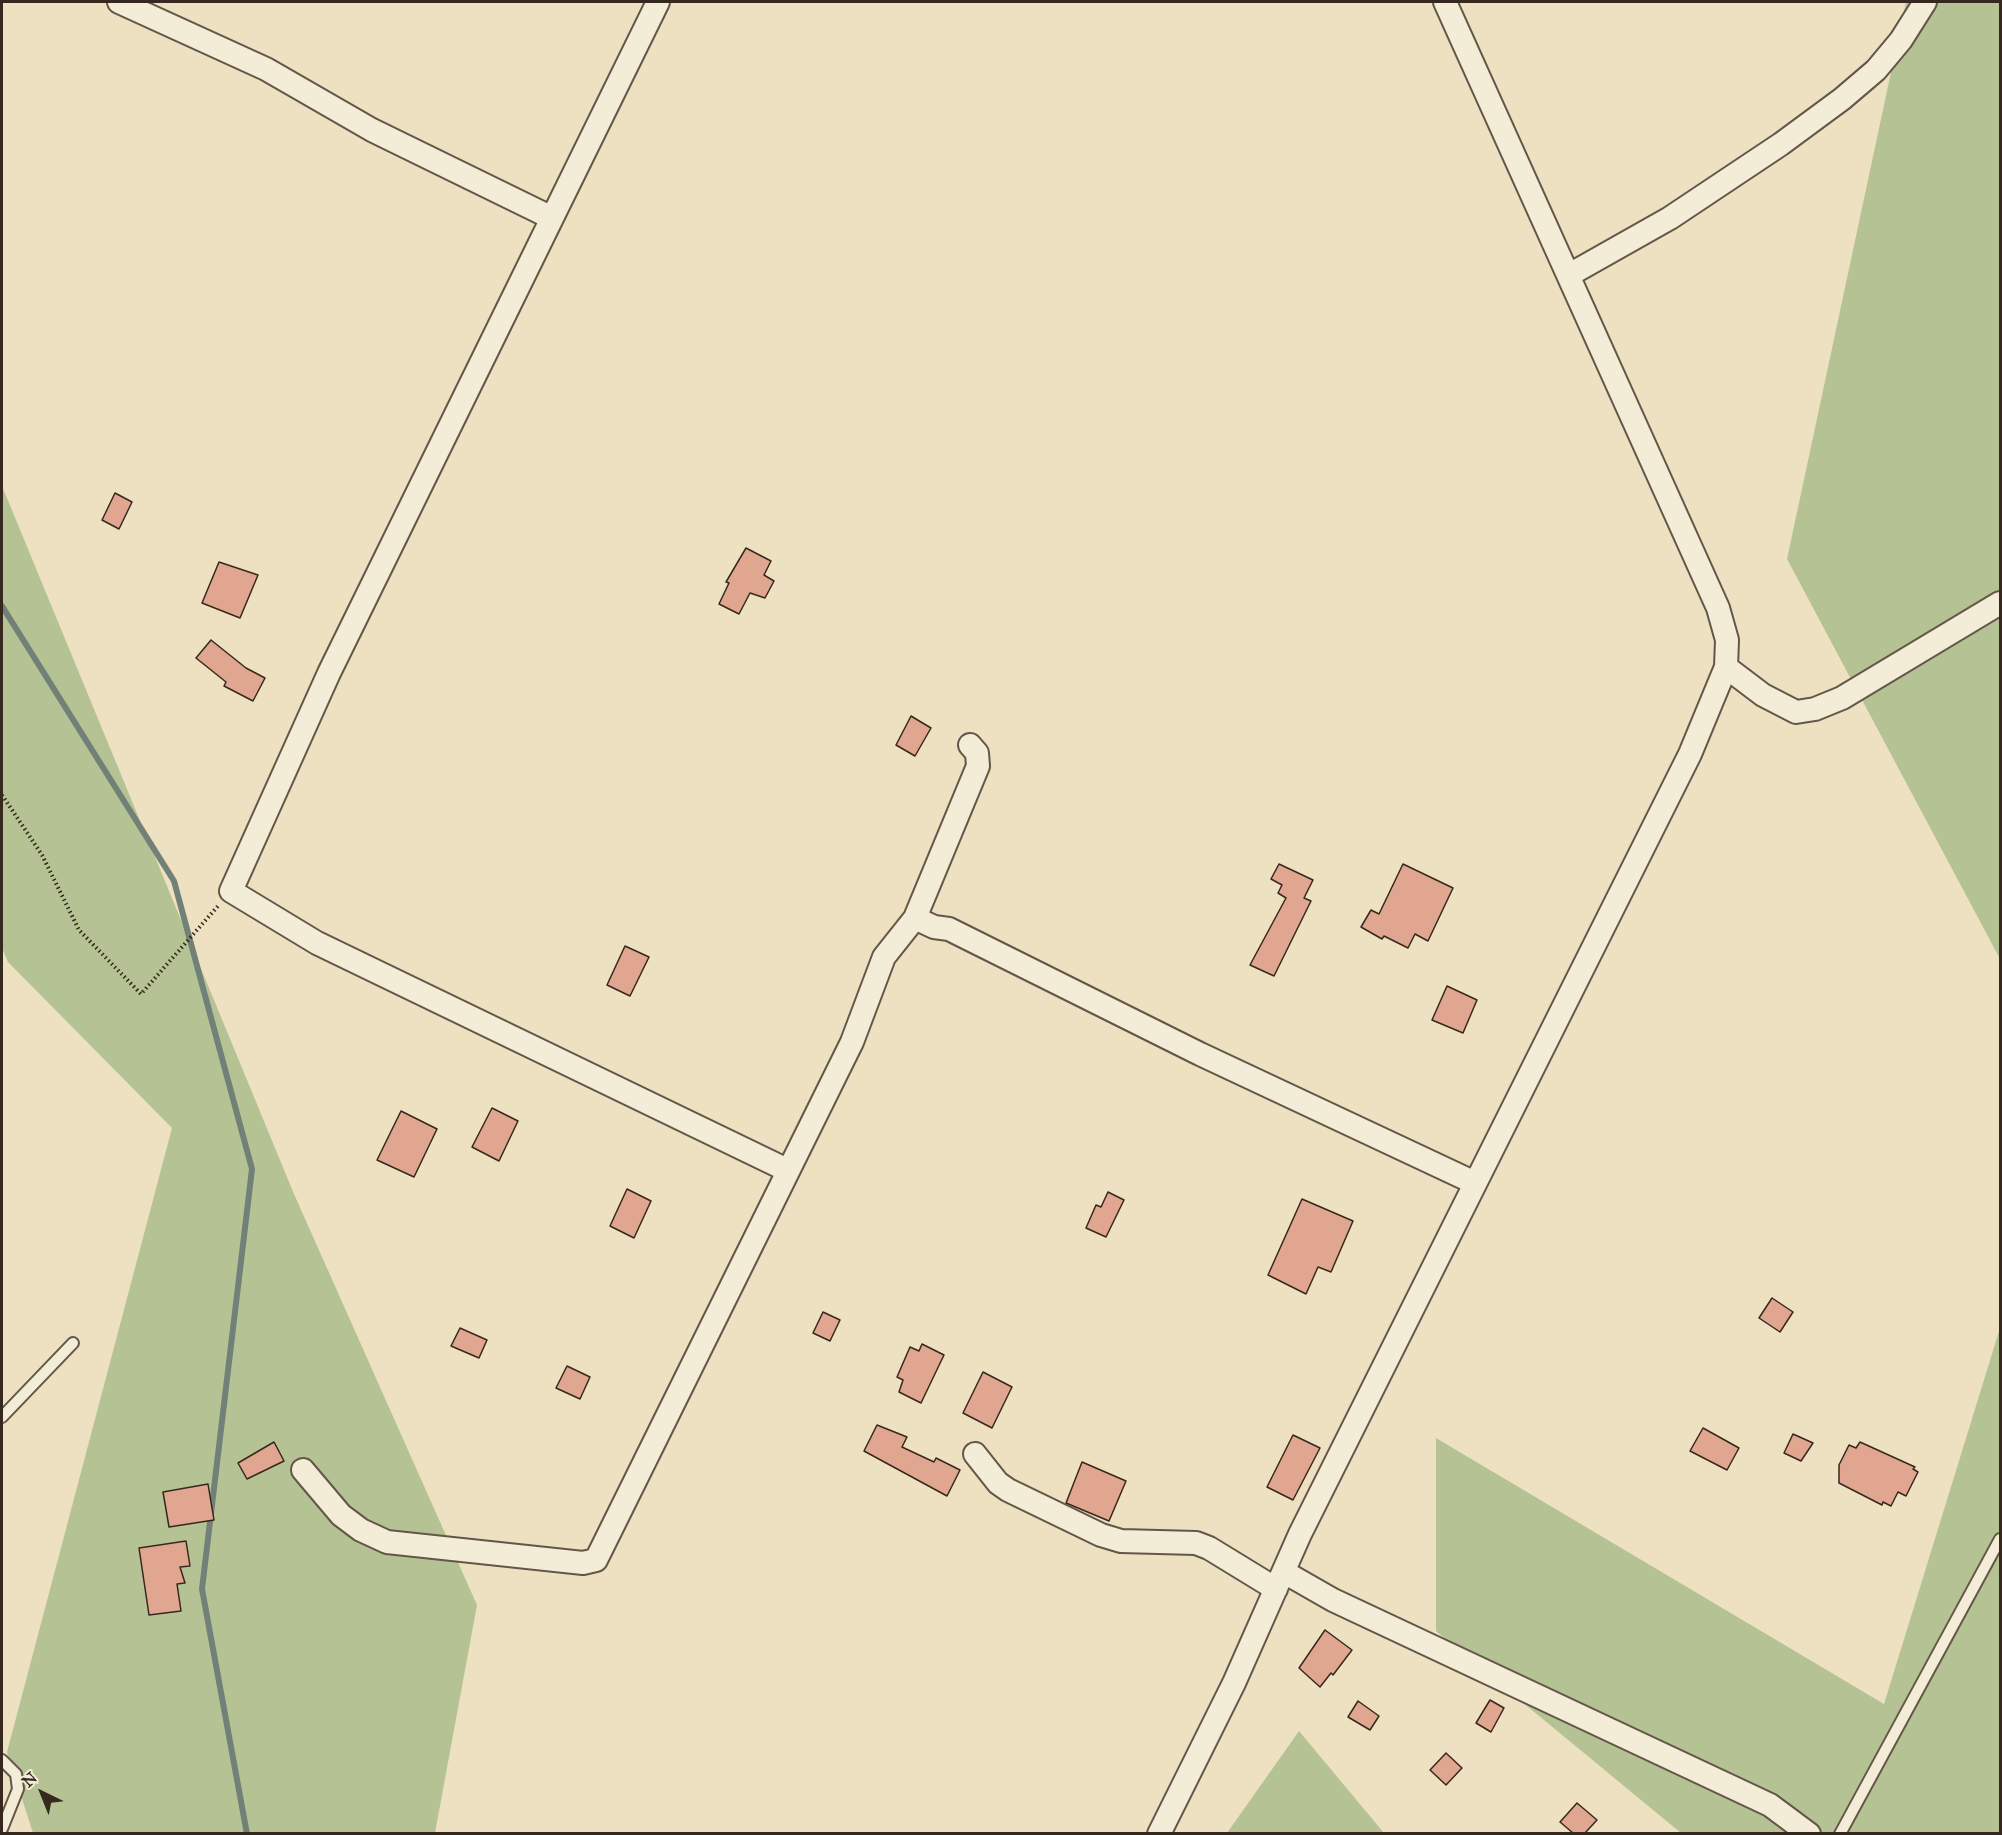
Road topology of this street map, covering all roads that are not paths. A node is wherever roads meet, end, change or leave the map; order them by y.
1 (119, 2) edge
2 (658, 2) edge
3 (1445, 2) edge
4 (1925, 2) edge
5 (552, 218) junction
6 (1569, 275) junction
7 (2001, 603) edge
8 (1726, 668) junction
9 (970, 745) dead end
10 (915, 918) junction
11 (787, 1170) junction
12 (1475, 1183) junction
13 (73, 1343) dead end
14 (2, 1417) edge
15 (975, 1454) dead end
16 (303, 1470) dead end
17 (2001, 1539) edge
18 (1280, 1581) junction
19 (2, 1760) edge
20 (2, 1829) edge
21 (1159, 1833) edge
22 (1809, 1833) edge
23 (1840, 1833) edge

1 - 5 street
2 - 5 street
3 - 6 street
4 - 6 street
5 - 11 street
6 - 8 street
7 - 8 street
8 - 12 street
9 - 10 street
10 - 11 street
10 - 12 street
11 - 16 street
12 - 18 street
13 - 14 lane
15 - 18 street
17 - 23 lane
18 - 21 street
18 - 22 street
19 - 20 lane

